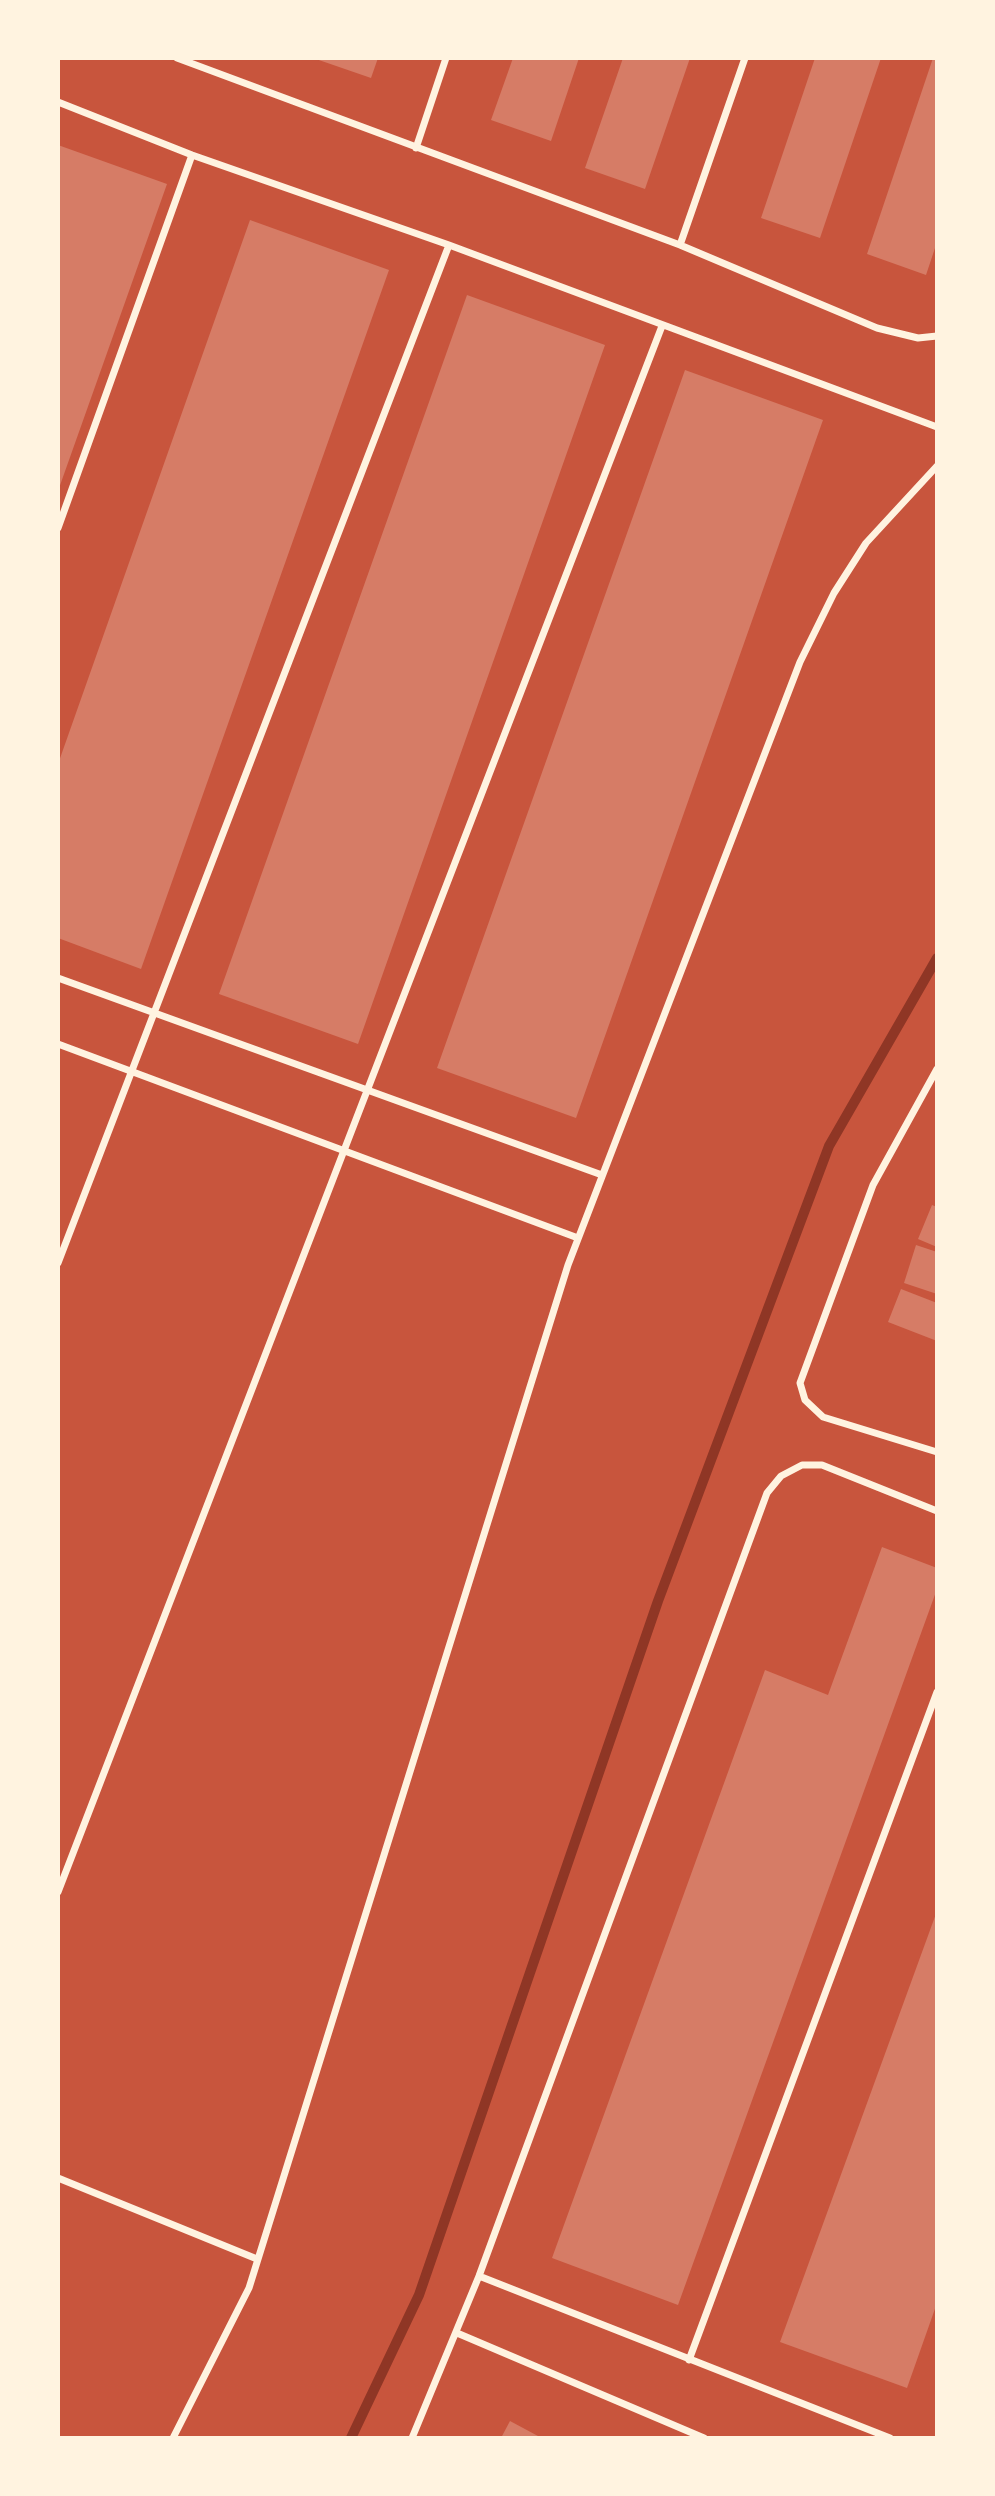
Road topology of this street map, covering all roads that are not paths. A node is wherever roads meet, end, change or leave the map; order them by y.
1 (177, 58) edge
2 (446, 58) edge
3 (745, 58) edge
4 (58, 102) edge
5 (416, 148) junction
6 (192, 155) junction
7 (449, 245) junction
8 (680, 245) junction
9 (662, 326) junction
10 (937, 336) edge
11 (937, 427) edge
12 (937, 466) edge
13 (58, 528) edge
14 (58, 978) edge
15 (154, 1012) junction
16 (58, 1044) edge
17 (937, 1069) edge
18 (131, 1072) junction
19 (368, 1090) junction
20 (344, 1151) junction
21 (602, 1175) junction
22 (578, 1238) junction
23 (58, 1263) edge
24 (937, 1452) edge
25 (937, 1511) edge
26 (937, 1692) edge
27 (58, 1892) edge
28 (58, 2178) edge
29 (257, 2259) junction
30 (479, 2276) junction
31 (457, 2333) junction
32 (689, 2360) junction
33 (679, 2429) junction
34 (173, 2438) edge
35 (412, 2438) edge
36 (675, 2438) edge
37 (704, 2438) edge
38 (890, 2438) edge

1 - 5 street
2 - 5 street
3 - 8 street
4 - 6 street
5 - 8 street
6 - 7 street
6 - 13 street
7 - 9 street
7 - 15 street
8 - 10 street
9 - 11 street
9 - 19 street
12 - 21 street
14 - 15 street
15 - 18 street
15 - 19 street
16 - 18 street
17 - 24 street
18 - 20 street
18 - 23 street
19 - 20 street
19 - 21 street
20 - 22 street
20 - 27 street
21 - 22 street
22 - 29 street
25 - 30 street
26 - 32 street
28 - 29 street
29 - 34 street
30 - 31 street
30 - 32 street
31 - 33 street
31 - 35 street
32 - 38 street
33 - 36 street
33 - 37 street

